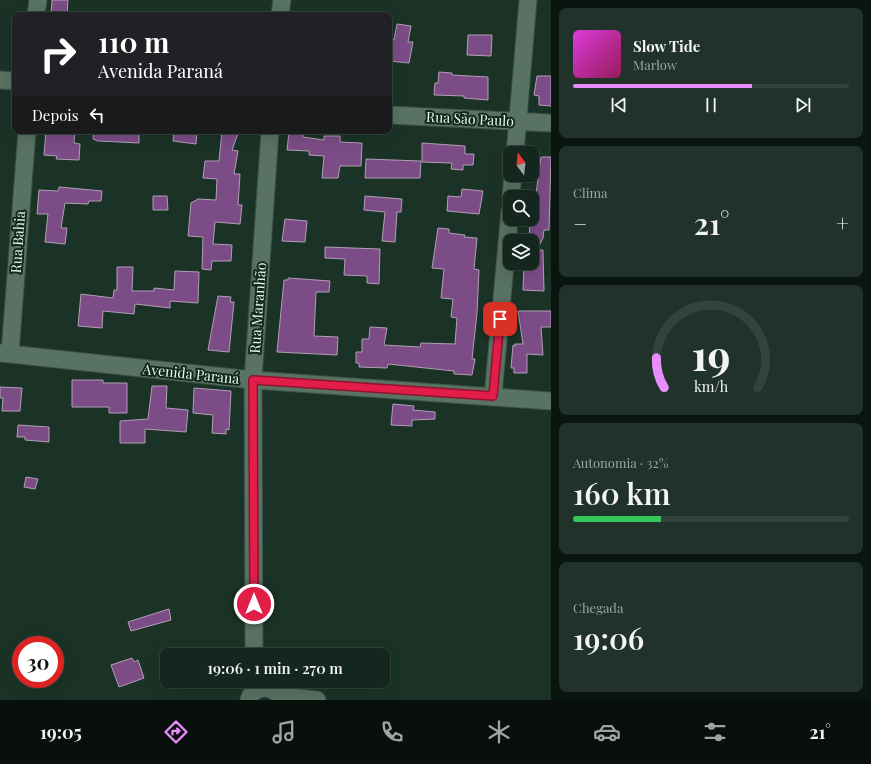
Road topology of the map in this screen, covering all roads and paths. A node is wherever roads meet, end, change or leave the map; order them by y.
1 (38, 0) edge
2 (282, 0) edge
3 (528, 0) edge
4 (36, 12) edge
5 (280, 12) edge
6 (0, 80) edge
7 (12, 81) edge
8 (392, 115) edge
9 (518, 121) junction
10 (551, 123) edge
11 (27, 134) edge
12 (270, 134) edge
13 (516, 146) edge
14 (509, 226) edge
15 (5, 353) edge
16 (253, 380) junction
17 (493, 396) junction
18 (551, 401) edge
19 (254, 648) edge
20 (250, 692) edge
21 (275, 692) edge
22 (313, 700) edge

1 - 4 street
2 - 5 street
3 - 9 street
6 - 7 street
8 - 9 street, Rua São Paulo
9 - 10 street, Rua São Paulo
9 - 13 street
11 - 15 street, Rua Bahia
12 - 16 street, Rua Maranhão
14 - 17 street
15 - 16 street, Avenida Paraná
16 - 17 street, Avenida Paraná
16 - 19 street, Rua Maranhão
17 - 18 street, Avenida Paraná
20 - 21 street
21 - 22 street

